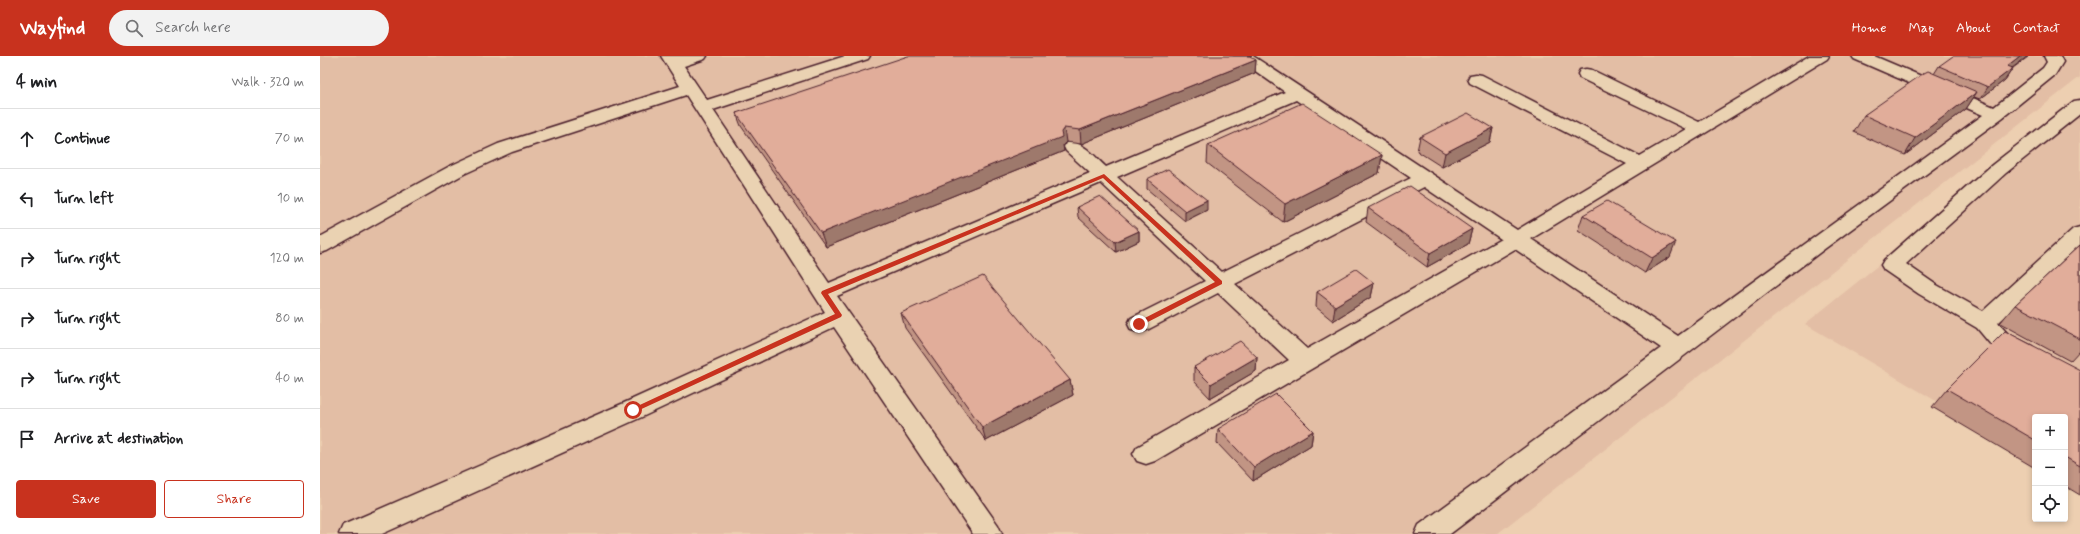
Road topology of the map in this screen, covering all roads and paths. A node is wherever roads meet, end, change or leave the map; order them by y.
1 (700, 56) edge
2 (862, 56) edge
3 (1242, 56) edge
4 (1821, 56) edge
5 (1860, 56) edge
6 (2052, 56) edge
7 (671, 60) edge
8 (1586, 74) dead end
9 (1476, 79) dead end
10 (691, 88) junction
11 (1298, 94) junction
12 (2080, 105) edge
13 (704, 107) junction
14 (1996, 114) junction
15 (1700, 129) junction
16 (1073, 147) dead end
17 (1641, 164) junction
18 (1104, 176) junction
19 (1424, 179) junction
20 (2080, 234) edge
21 (1515, 240) junction
22 (320, 246) edge
23 (1220, 283) junction
24 (824, 293) junction
25 (839, 315) junction
26 (1985, 322) junction
27 (1139, 324) dead end
28 (1678, 348) junction
29 (2040, 360) edge
30 (1306, 362) junction
31 (1146, 454) dead end
32 (353, 534) edge
33 (988, 534) edge
34 (1429, 534) edge

1 - 7 lane
2 - 13 lane
3 - 11 lane
4 - 15 lane
5 - 14 lane
6 - 14 lane
7 - 10 lane
8 - 15 lane
9 - 17 lane
10 - 13 lane
10 - 22 lane
11 - 18 lane
11 - 19 lane
12 - 26 lane
13 - 24 lane
14 - 28 lane
15 - 17 lane
16 - 18 lane
17 - 21 lane
18 - 23 lane
18 - 24 lane
19 - 21 lane
19 - 23 lane
20 - 26 lane
21 - 28 lane
21 - 30 lane
23 - 27 lane
23 - 30 lane
24 - 25 lane
25 - 32 lane
25 - 33 lane
26 - 29 lane
28 - 34 lane
30 - 31 lane

